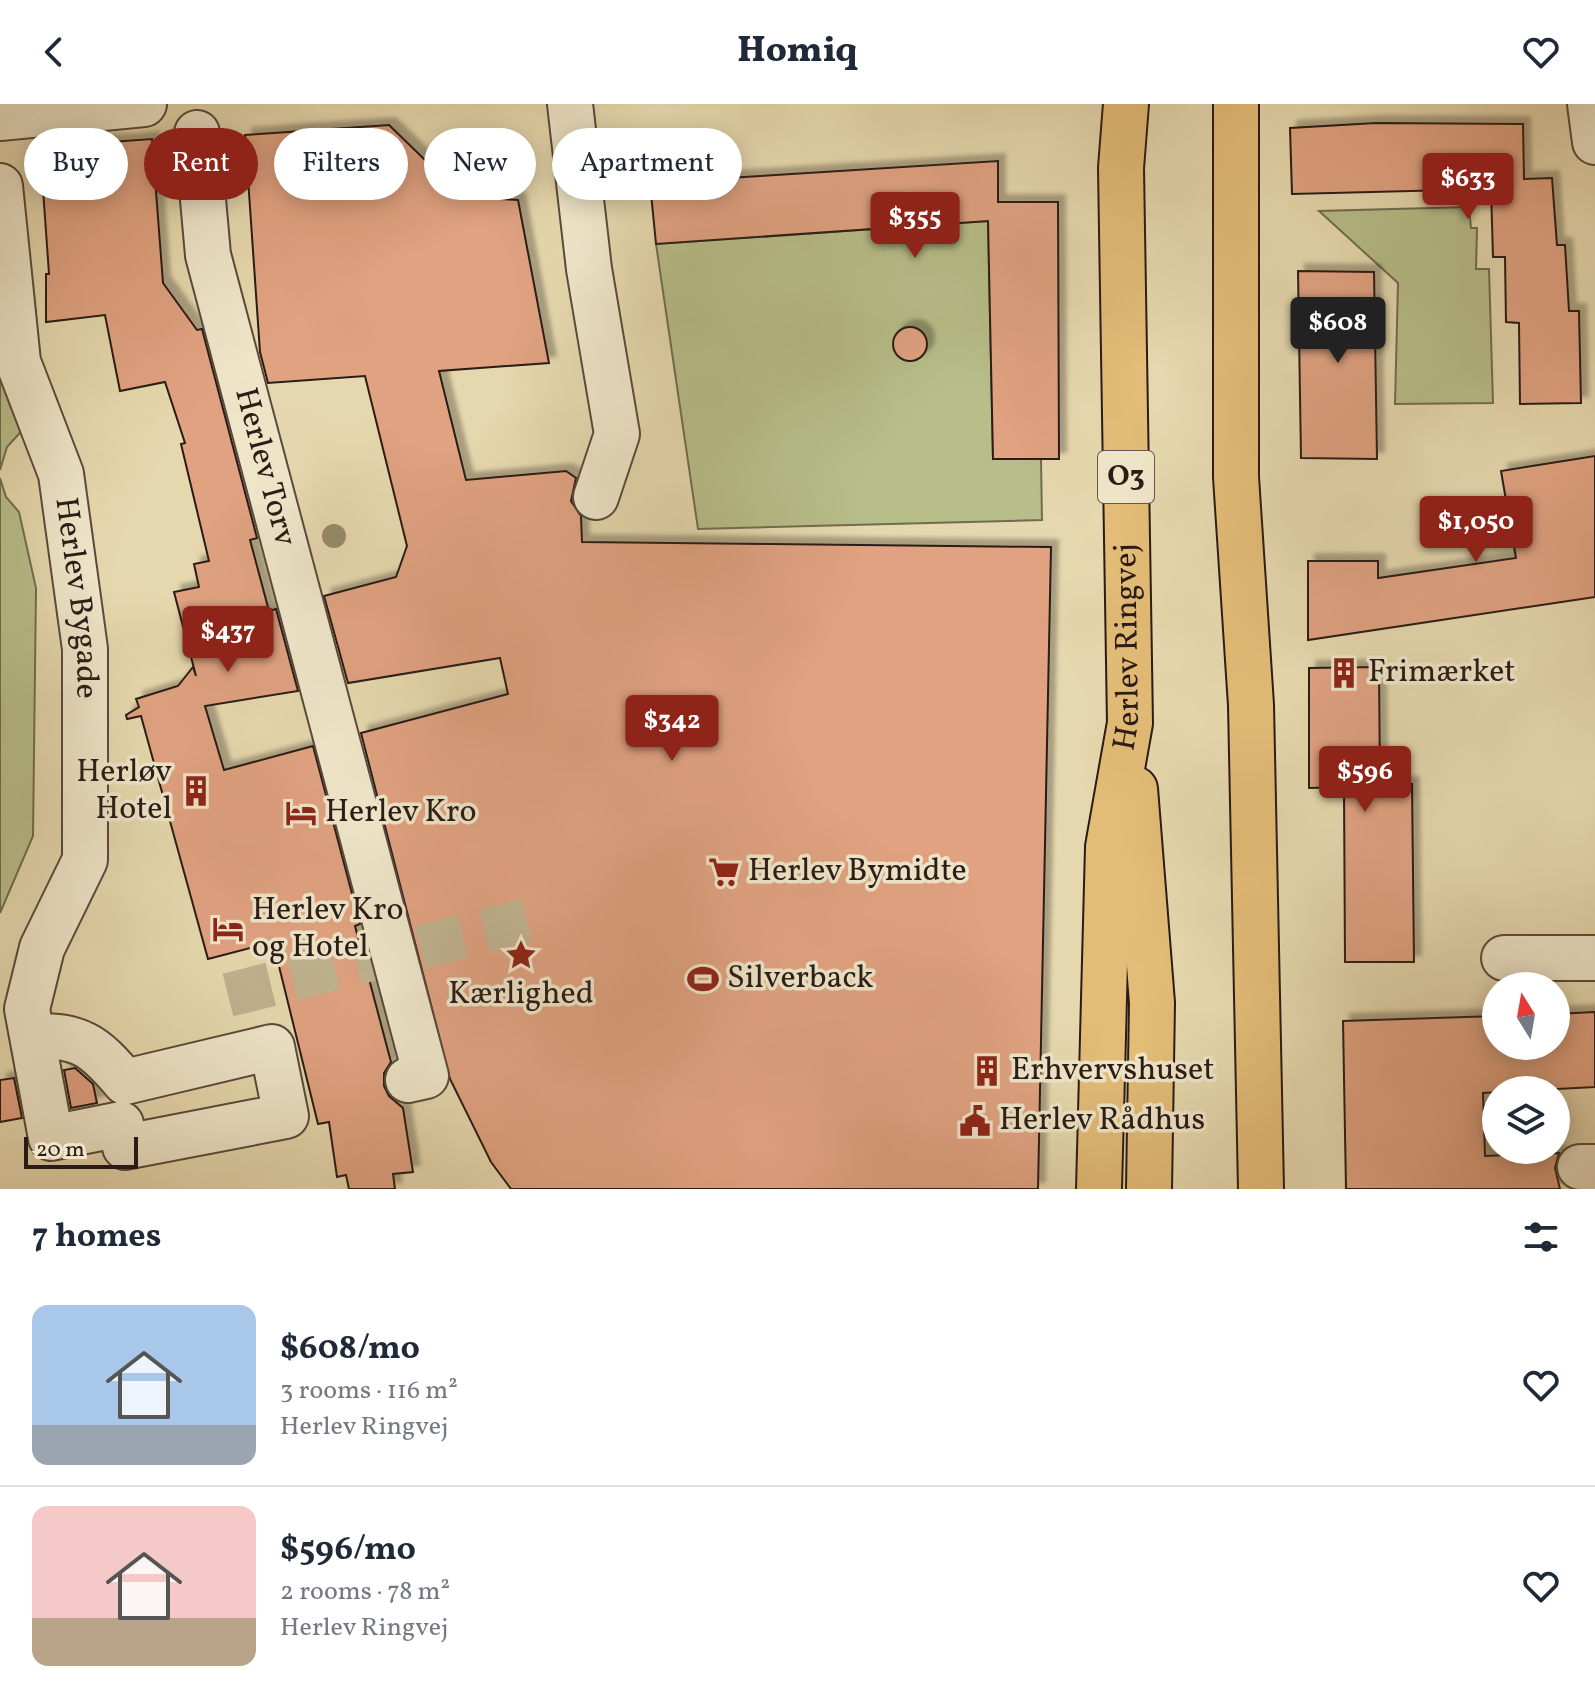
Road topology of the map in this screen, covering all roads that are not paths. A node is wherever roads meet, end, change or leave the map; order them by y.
1 (144, 104) edge
2 (570, 104) edge
3 (1126, 104) edge
4 (1236, 104) edge
5 (1590, 104) edge
6 (0, 118) edge
7 (1595, 142) edge
8 (0, 186) edge
9 (203, 200) edge
10 (596, 497) dead end
11 (1130, 723) junction
12 (1504, 958) dead end
13 (1595, 958) edge
14 (29, 1022) junction
15 (417, 1078) dead end
16 (1099, 1189) edge
17 (1149, 1189) edge
18 (1261, 1189) edge

1 - 6 street
2 - 10 street
3 - 11 main road, Herlev Ringvej / O3
4 - 18 main road
5 - 7 street
8 - 14 street, Herlev Bygade
9 - 15 street, Herlev Torv
11 - 16 main road, Herlev Ringvej / O3
11 - 17 main road
12 - 13 street
14 - 14 street

